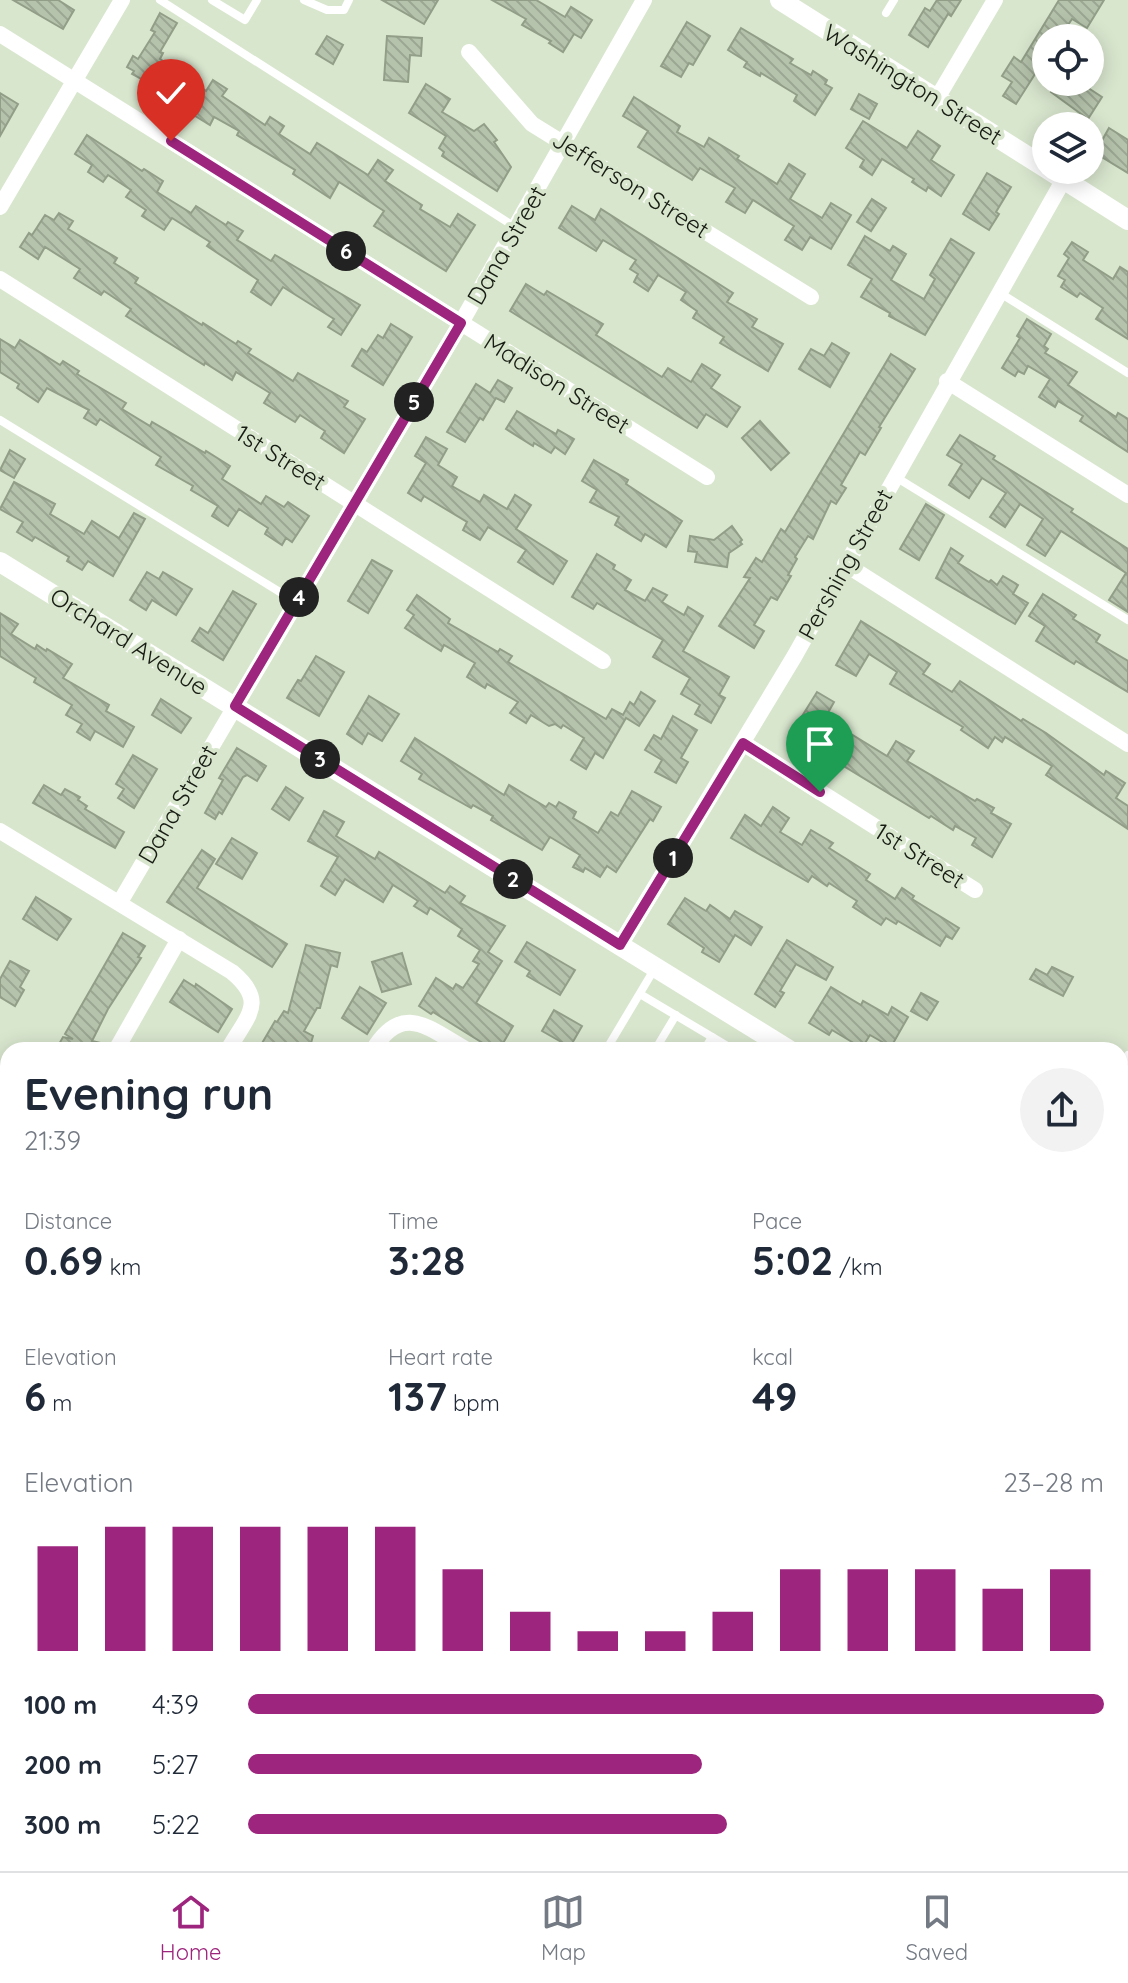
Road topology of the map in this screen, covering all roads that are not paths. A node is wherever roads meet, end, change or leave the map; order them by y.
1 (122, 0) edge
2 (160, 0) edge
3 (212, 0) edge
4 (257, 0) edge
5 (304, 0) edge
6 (349, 0) edge
7 (644, 0) edge
8 (781, 0) edge
9 (894, 0) edge
10 (995, 0) edge
11 (886, 13) dead end
12 (0, 34) edge
13 (469, 52) dead end
14 (75, 80) junction
15 (936, 100) junction
16 (565, 142) junction
17 (1032, 159) edge
18 (1048, 184) edge
19 (1072, 184) edge
20 (0, 207) edge
21 (1128, 220) edge
22 (516, 228) junction
23 (0, 279) edge
24 (998, 292) junction
25 (811, 297) dead end
26 (461, 323) junction
27 (1128, 373) edge
28 (947, 381) junction
29 (0, 420) edge
30 (894, 476) junction
31 (707, 477) dead end
32 (1128, 495) edge
33 (355, 503) junction
34 (0, 562) edge
35 (845, 564) junction
36 (296, 602) junction
37 (1128, 620) edge
38 (603, 661) dead end
39 (235, 706) junction
40 (743, 743) junction
41 (1128, 744) edge
42 (0, 831) edge
43 (975, 890) dead end
44 (120, 902) junction
45 (179, 939) junction
46 (620, 945) junction
47 (656, 967) junction
48 (640, 994) junction
49 (676, 1015) junction
50 (712, 1037) junction
51 (121, 1042) edge
52 (233, 1042) edge
53 (379, 1042) edge
54 (452, 1042) edge
55 (611, 1042) edge
56 (660, 1042) edge
57 (709, 1042) edge
58 (720, 1042) edge
59 (776, 1042) edge

1 - 14 street
2 - 22 lane
3 - 4 lane
5 - 6 lane
7 - 16 street, Dana Street
8 - 15 street, Washington Street
9 - 11 lane
10 - 15 street
12 - 14 street, Madison Street
13 - 16 street, Jefferson Street
14 - 20 street
14 - 26 street, Madison Street
15 - 17 street, Washington Street
16 - 22 street, Dana Street
16 - 25 street, Jefferson Street
18 - 24 street, Pershing Street
19 - 21 street, Washington Street
22 - 26 street, Dana Street
23 - 33 street, 1st Street
24 - 27 lane
24 - 28 street, Pershing Street
26 - 31 street, Madison Street
26 - 33 street, Dana Street
28 - 30 street, Pershing Street
28 - 32 street
29 - 36 lane
30 - 35 street, Pershing Street
30 - 37 lane
33 - 36 street, Dana Street
33 - 38 street, 1st Street
34 - 39 street, Orchard Avenue
35 - 40 street, Pershing Street
35 - 41 street
36 - 39 street, Dana Street
39 - 44 street, Dana Street
39 - 46 street, Orchard Avenue
40 - 43 street, 1st Street
40 - 46 street, Pershing Street
42 - 44 street
44 - 45 street
45 - 51 street
45 - 52 street
46 - 47 street, Orchard Avenue
47 - 48 lane
47 - 59 street, Orchard Avenue
48 - 49 lane
48 - 55 lane
49 - 50 lane
49 - 56 lane
50 - 57 lane
50 - 58 lane
53 - 54 street

